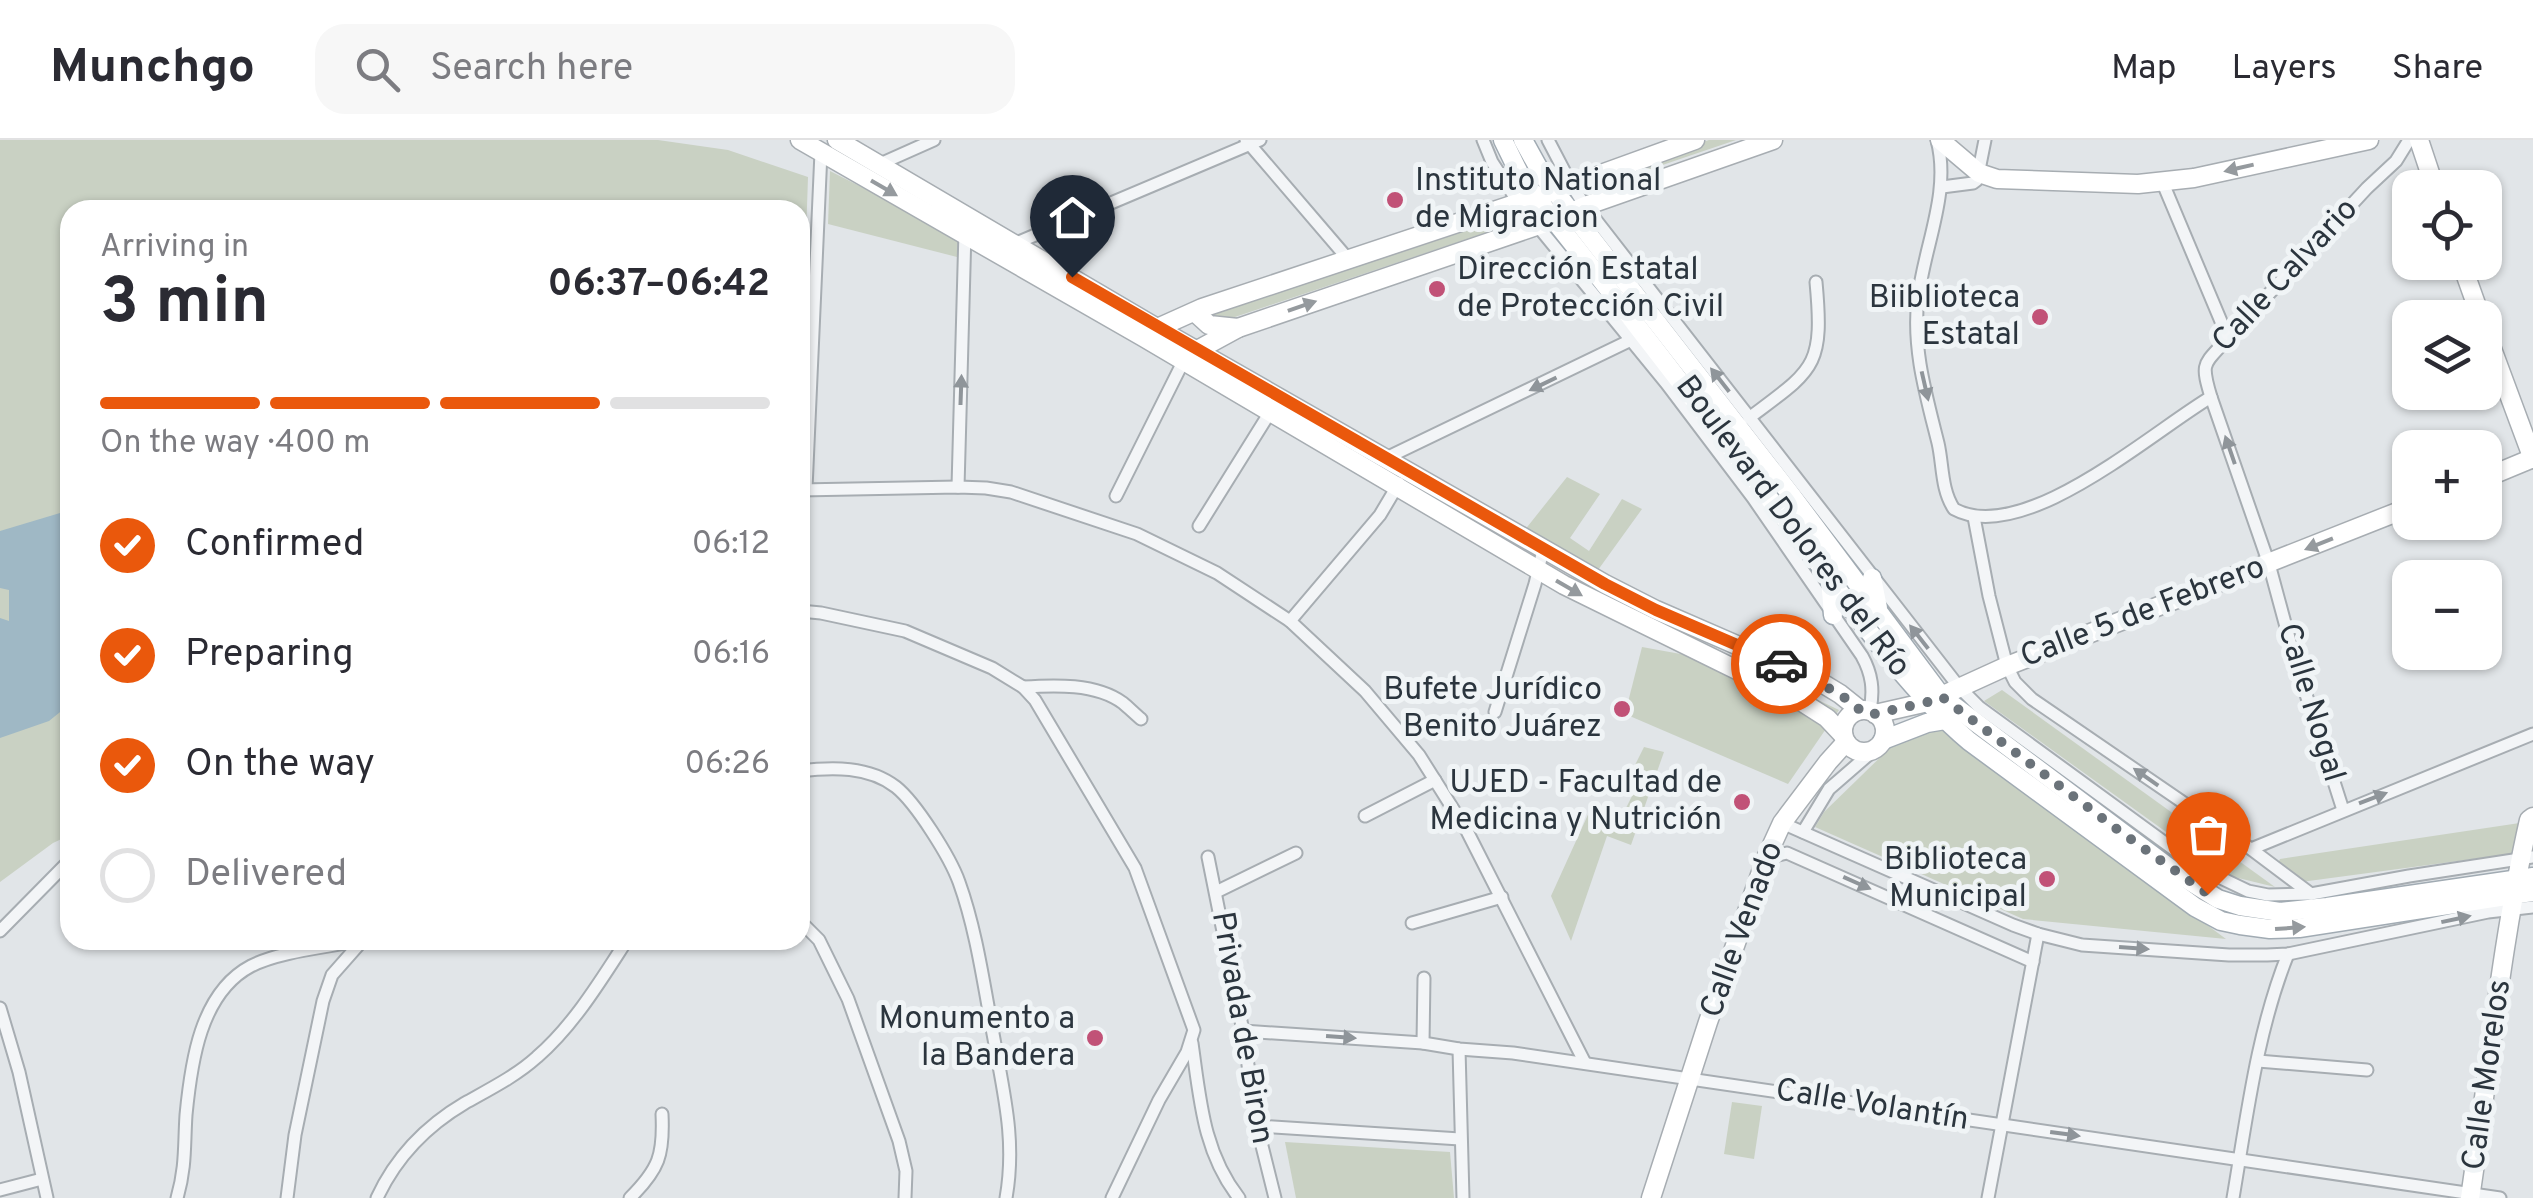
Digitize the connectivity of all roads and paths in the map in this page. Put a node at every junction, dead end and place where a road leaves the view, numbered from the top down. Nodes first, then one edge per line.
1 (800, 140) edge
2 (934, 140) edge
3 (1483, 140) edge
4 (1503, 140) edge
5 (1522, 140) edge
6 (1548, 140) edge
7 (1694, 140) edge
8 (1773, 140) edge
9 (1939, 140) edge
10 (1984, 140) edge
11 (2369, 140) edge
12 (2409, 140) edge
13 (2419, 140) edge
14 (1252, 141) edge
15 (843, 144) edge
16 (820, 152) junction
17 (880, 164) junction
18 (2429, 170) edge
19 (1979, 172) junction
20 (2162, 181) junction
21 (1942, 187) junction
22 (1562, 188) junction
23 (1526, 199) junction
24 (1579, 209) junction
25 (1546, 222) junction
26 (966, 225) junction
27 (1014, 244) junction
28 (1348, 259) junction
29 (1816, 282) dead end
30 (1200, 311) junction
31 (1238, 328) junction
32 (1150, 332) junction
33 (2228, 338) junction
34 (1631, 340) junction
35 (810, 351) edge
36 (1189, 351) junction
37 (2204, 369) joint
38 (2502, 376) edge
39 (2211, 397) junction
40 (1274, 404) junction
41 (1749, 418) junction
42 (1385, 459) junction
43 (2533, 459) edge
44 (1365, 468) junction
45 (2502, 471) edge
46 (1401, 480) junction
47 (958, 487) junction
48 (810, 490) edge
49 (1116, 496) dead end
50 (2392, 515) edge
51 (1974, 516) junction
52 (1199, 526) dead end
53 (1540, 559) junction
54 (2269, 564) junction
55 (1830, 578) junction
56 (1872, 578) junction
57 (810, 612) edge
58 (1879, 613) junction
59 (1833, 615) junction
60 (1290, 621) junction
61 (2007, 666) junction
62 (1022, 687) junction
63 (1943, 696) junction
64 (1496, 712) dead end
65 (1869, 712) junction
66 (1141, 719) dead end
67 (1944, 720) junction
68 (2533, 734) edge
69 (1845, 738) junction
70 (1885, 741) junction
71 (810, 771) edge
72 (1435, 780) junction
73 (2344, 810) junction
74 (1366, 816) dead end
75 (1782, 823) junction
76 (2530, 826) edge
77 (1803, 832) junction
78 (2251, 849) junction
79 (1296, 853) dead end
80 (1208, 857) dead end
81 (1766, 858) junction
82 (2526, 858) edge
83 (60, 870) edge
84 (2522, 890) edge
85 (1216, 892) junction
86 (2310, 894) junction
87 (1502, 897) junction
88 (2533, 907) edge
89 (1412, 923) dead end
90 (0, 931) edge
91 (810, 931) edge
92 (2038, 934) junction
93 (314, 950) edge
94 (353, 950) edge
95 (621, 950) edge
96 (2288, 954) junction
97 (2032, 962) junction
98 (1424, 978) dead end
99 (0, 1008) edge
100 (1244, 1030) junction
101 (1192, 1039) junction
102 (1423, 1042) junction
103 (1459, 1049) junction
104 (2258, 1061) junction
105 (1586, 1064) junction
106 (2366, 1070) dead end
107 (1691, 1079) junction
108 (662, 1114) dead end
109 (2003, 1125) junction
110 (1256, 1126) junction
111 (1460, 1139) junction
112 (2240, 1159) junction
113 (42, 1179) junction
114 (0, 1190) edge
115 (1114, 1195) edge
116 (2470, 1196) edge
117 (47, 1198) edge
118 (176, 1198) edge
119 (287, 1198) edge
120 (377, 1198) edge
121 (630, 1198) edge
122 (905, 1198) edge
123 (1006, 1198) edge
124 (1240, 1198) edge
125 (1275, 1198) edge
126 (1463, 1198) edge
127 (1651, 1198) edge
128 (1988, 1198) edge
129 (2233, 1198) edge
130 (2500, 1198) edge

1 - 16 main road
2 - 17 street
3 - 23 street
4 - 23 main road, Boulevard Dolores del Río
5 - 22 main road, Boulevard Dolores del Río
6 - 22 street
7 - 22 main road
8 - 24 main road
9 - 19 main road
9 - 21 street
10 - 19 street
11 -> 20 main road
12 - 33 street, Calle Calvario
13 - 18 main road
14 - 27 street
14 - 28 street
15 - 16 main road
15 - 17 main road
16 -> 26 main road
16 - 35 street
17 - 26 main road
19 - 20 main road
19 - 21 street
20 - 33 street
21 -> 51 street
22 - 23 main road
22 - 24 main road, Boulevard Dolores del Río
23 - 25 main road, Boulevard Dolores del Río
23 - 28 main road
24 - 25 main road
41 -> 24 street
24 - 58 main road, Boulevard Dolores del Río
31 -> 25 main road
25 - 34 street
25 - 55 main road, Boulevard Dolores del Río
26 - 27 main road
26 - 32 main road
47 -> 26 street
27 - 32 main road
28 - 30 main road
29 - 41 street
30 - 31 main road
30 - 32 main road
30 - 36 main road
31 - 36 main road
32 - 36 main road
33 - 37 street, Calle Calvario
34 -> 42 street
34 - 59 street
36 - 40 main road
36 - 49 street
37 - 39 street, Calle Nogal
38 - 43 main road
39 - 51 street, Calle Calvario
54 -> 39 street, Calle Nogal
40 - 42 main road
40 - 44 main road
40 - 52 street
41 - 56 street
42 - 44 street
42 - 46 main road
43 - 45 main road
44 - 46 main road
46 - 53 main road
46 - 60 street
47 - 48 street
47 - 60 street
50 -> 54 main road, Calle 5 de Febrero
51 - 61 street
53 - 64 street
53 - 65 main road
53 -> 69 main road
54 - 61 main road, Calle 5 de Febrero
54 - 73 street, Calle Nogal
55 - 59 main road
55 - 63 main road, Boulevard Dolores del Río
56 - 58 main road
63 -> 56 street
57 - 62 street
58 - 63 main road, Boulevard Dolores del Río
59 - 65 street
60 - 72 street
61 - 63 main road, Calle 5 de Febrero
78 -> 61 street
62 - 66 street
62 - 101 street
63 - 65 main road, Calle 5 de Febrero
63 - 67 main road, Boulevard Dolores del Río
63 - 70 main road
63 - 84 main road, Boulevard Dolores del Río
63 - 86 street
65 - 69 main road
65 - 70 main road
67 - 70 main road
67 -> 84 main road, Boulevard Dolores del Río
73 -> 68 street
69 - 70 main road
69 - 75 main road, Calle Venado
70 - 77 street
71 - 123 street
72 - 74 street
72 - 87 street
73 - 78 street
75 - 77 street
75 - 81 main road, Calle Venado
76 - 82 main road, Calle Morelos
77 - 92 street
78 - 86 street
79 - 85 street
80 - 85 street, Privada de Biron
81 -> 97 street
81 - 107 main road, Calle Venado
82 - 84 main road, Calle Morelos
82 - 86 street
83 - 90 street
84 - 88 street
96 -> 84 street
84 - 116 main road, Calle Morelos
85 - 100 street, Privada de Biron
87 - 89 street
87 - 105 street
91 - 122 street
92 -> 96 street
92 - 97 street
93 - 118 street
94 - 119 street
95 - 120 street
96 - 104 street
97 - 109 street
98 - 102 street
99 - 113 street
100 -> 102 street, Calle Volantín
100 - 110 street, Privada de Biron
101 - 115 street
101 - 124 street
102 - 103 street, Calle Volantín
103 - 105 street, Calle Volantín
103 - 111 street
104 - 106 street
104 - 112 street
105 - 107 street, Calle Volantín
107 - 109 street, Calle Volantín
107 - 127 main road, Calle Venado
108 - 121 street
109 -> 112 street, Calle Volantín
109 - 128 street
110 - 111 street
110 - 125 street, Privada de Biron
111 - 126 street
112 - 116 street, Calle Volantín
112 - 129 street
113 - 114 street
113 - 117 street
116 - 130 street, Calle Volantín

